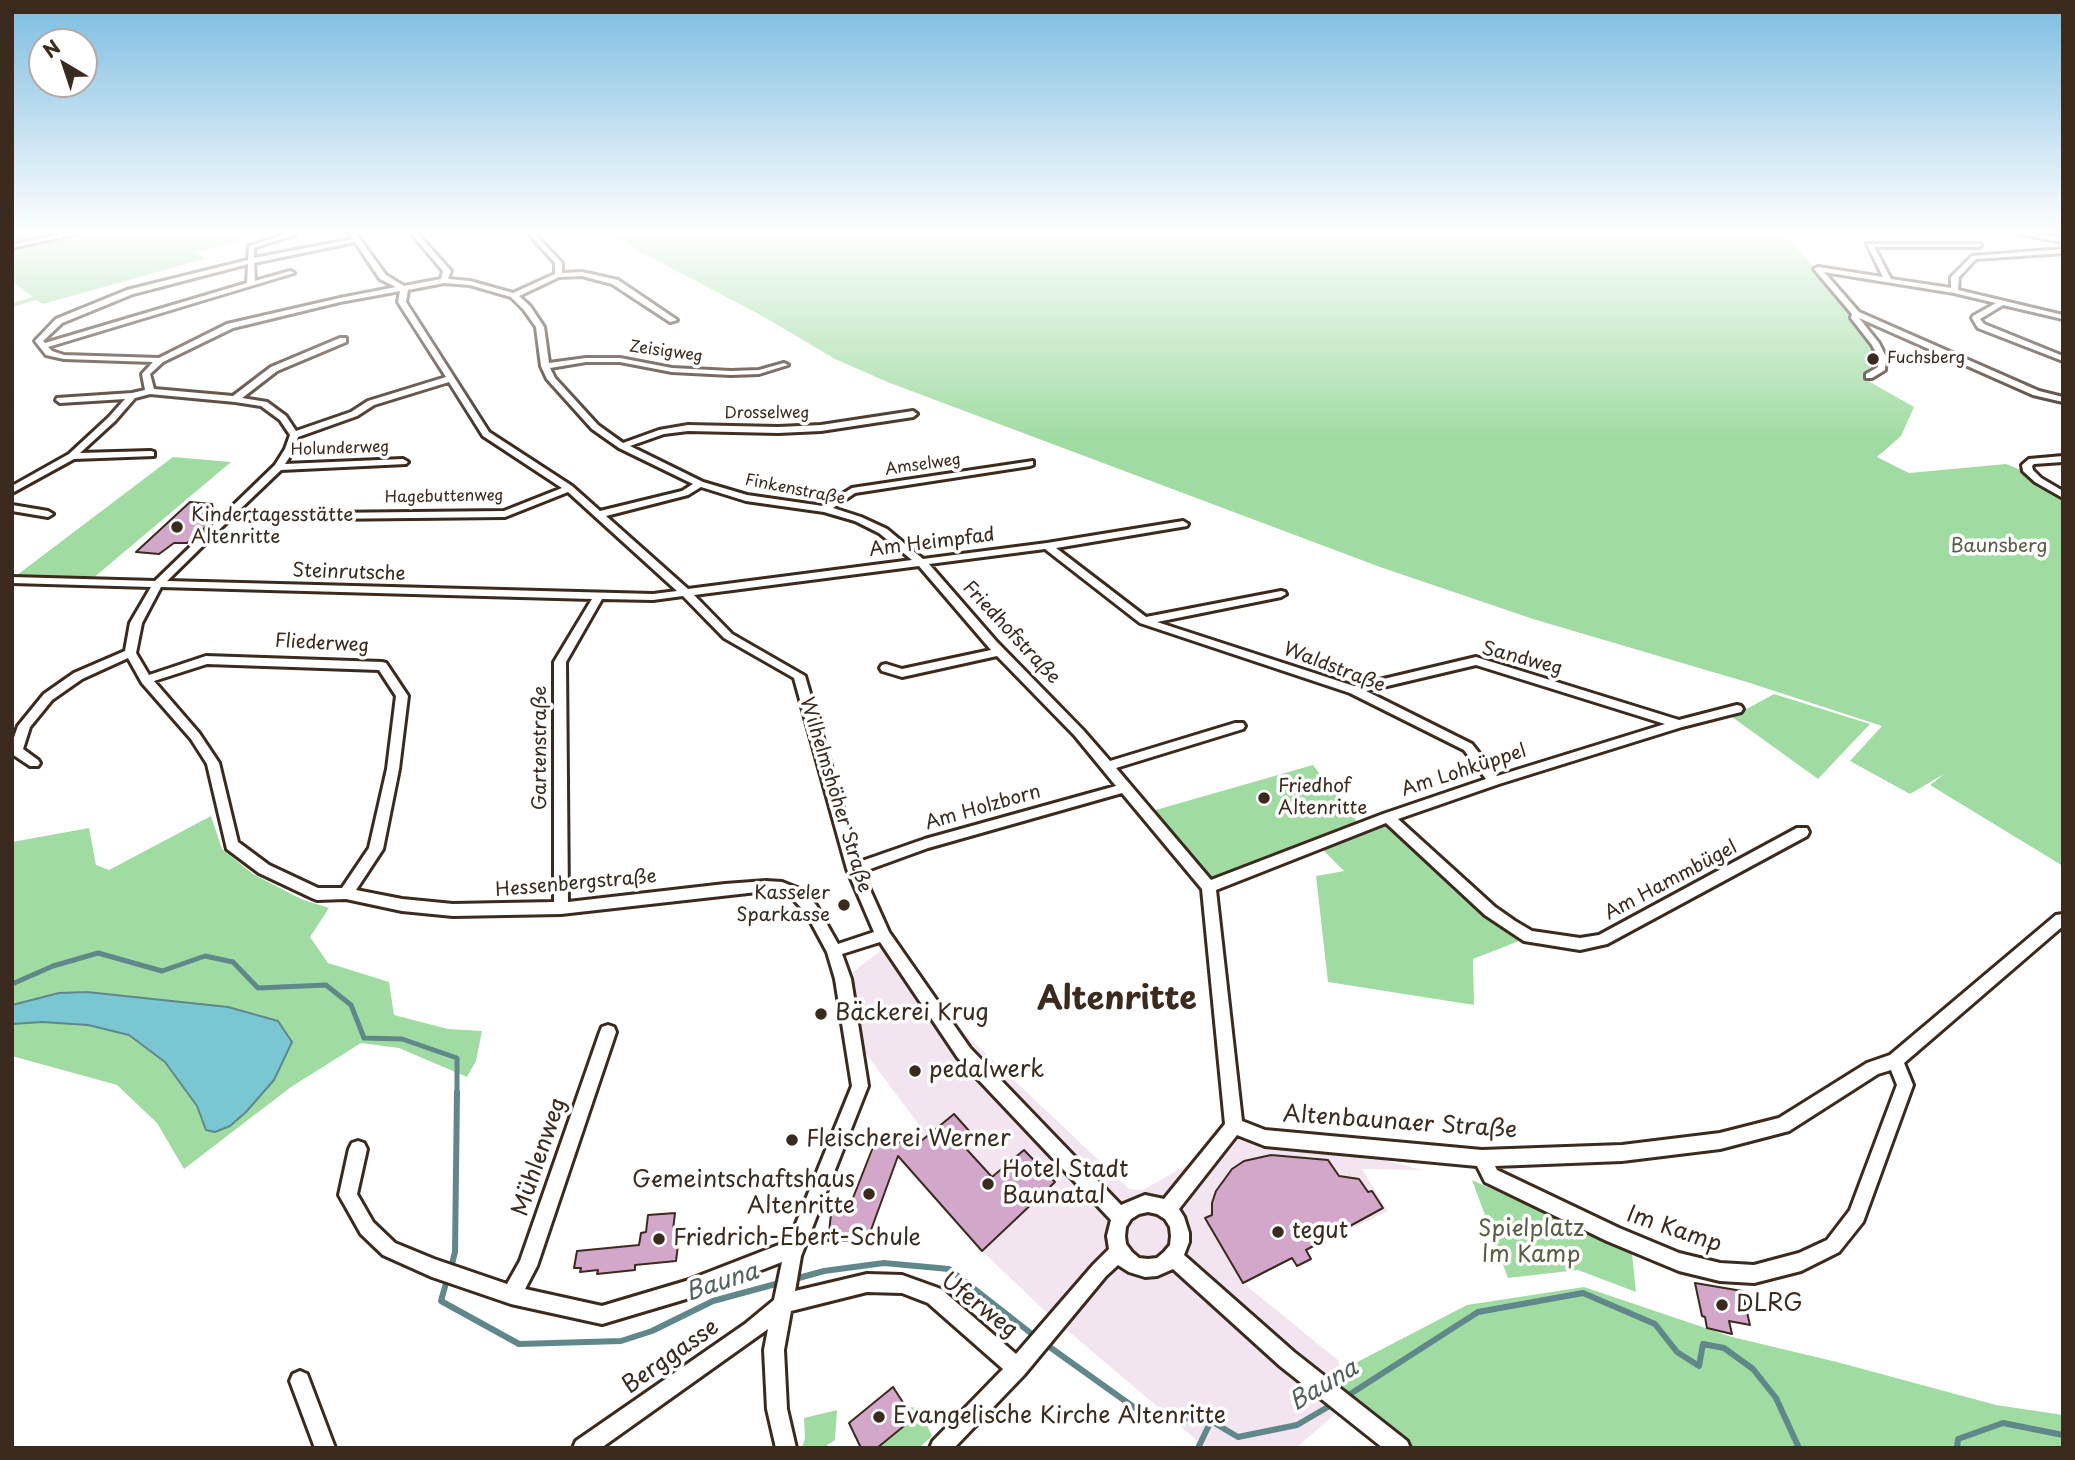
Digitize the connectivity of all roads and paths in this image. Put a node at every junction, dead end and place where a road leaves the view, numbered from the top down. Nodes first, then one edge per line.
1 (104, 302) edge
2 (190, 302) edge
3 (331, 302) edge
4 (402, 302) edge
5 (520, 302) edge
6 (646, 302) edge
7 (1846, 302) edge
8 (2003, 302) joint
9 (1856, 314) junction
10 (2063, 317) edge
11 (673, 320) dead end
12 (343, 340) dead end
13 (44, 346) junction
14 (2063, 359) edge
15 (160, 360) junction
16 (784, 365) dead end
17 (545, 366) junction
18 (1869, 376) dead end
19 (449, 379) junction
20 (150, 391) junction
21 (132, 396) junction
22 (235, 399) junction
23 (60, 400) dead end
24 (2063, 400) edge
25 (913, 414) dead end
26 (294, 435) junction
27 (622, 446) junction
28 (151, 454) dead end
29 (72, 456) junction
30 (2063, 459) edge
31 (403, 462) dead end
32 (1030, 463) dead end
33 (278, 467) junction
34 (701, 484) junction
35 (13, 488) edge
36 (569, 488) junction
37 (2063, 495) edge
38 (12, 508) edge
39 (825, 509) junction
40 (48, 514) dead end
41 (600, 514) junction
42 (230, 517) junction
43 (1183, 524) dead end
44 (883, 531) joint
45 (1047, 546) junction
46 (922, 563) junction
47 (12, 580) edge
48 (157, 585) junction
49 (685, 592) junction
50 (1281, 594) dead end
51 (598, 597) junction
52 (1144, 621) junction
53 (999, 652) junction
54 (130, 653) junction
55 (886, 668) dead end
56 (146, 680) junction
57 (1354, 690) junction
58 (1737, 709) dead end
59 (1679, 724) junction
60 (1239, 726) dead end
61 (34, 763) dead end
62 (1107, 766) junction
63 (1494, 780) junction
64 (1124, 788) junction
65 (1388, 817) junction
66 (1802, 832) dead end
67 (854, 869) junction
68 (1209, 887) junction
69 (346, 892) junction
70 (561, 908) junction
71 (2061, 919) edge
72 (883, 935) junction
73 (834, 951) junction
74 (608, 1032) dead end
75 (1895, 1061) junction
76 (1234, 1126) junction
77 (358, 1149) dead end
78 (1482, 1158) junction
79 (1167, 1209) junction
80 (1120, 1217) junction
81 (1120, 1251) junction
82 (793, 1255) junction
83 (1173, 1256) junction
84 (432, 1268) joint
85 (511, 1295) junction
86 (786, 1297) junction
87 (1017, 1368) junction
88 (300, 1381) dead end
89 (1373, 1426) joint
90 (325, 1448) edge
91 (583, 1448) edge
92 (786, 1448) edge
93 (940, 1448) edge
94 (1400, 1448) edge

1 - 13 street
2 - 13 street
3 - 15 street
4 - 19 street, Wilhelmshöher Straße
5 - 17 street, Finkenstraße
6 - 11 street
7 - 9 street
8 - 10 street
8 - 14 street
9 - 18 street
9 - 24 street
12 - 22 street
13 - 15 street
15 - 20 street
16 - 17 street, Zeisigweg
17 - 27 street, Finkenstraße
19 - 26 street
19 - 36 street, Wilhelmshöher Straße
20 - 21 street
20 - 22 street
21 - 23 street
21 - 29 street
22 - 26 street
25 - 27 street, Drosselweg
26 - 33 street
27 - 34 street, Finkenstraße
28 - 29 street
29 - 35 street
30 - 37 street
31 - 33 street, Holunderweg
32 - 39 street, Amselweg
33 - 42 street
34 - 39 street, Finkenstraße
34 - 41 street
36 - 41 street, Wilhelmshöher Straße
36 - 42 street, Hagebuttenweg
38 - 40 street
39 - 44 street, Finkenstraße
41 - 49 street, Wilhelmshöher Straße
42 - 48 street
43 - 45 street, Am Heimpfad
44 - 46 street, Friedhofstraße
45 - 46 street, Am Heimpfad
45 - 52 street, Waldstraße
46 - 49 street, Am Heimpfad
46 - 53 street, Friedhofstraße
47 - 48 street, Steinrutsche
48 - 51 street, Steinrutsche
48 - 54 street
49 - 51 street, Steinrutsche
49 - 67 street, Wilhelmshöher Straße
50 - 52 street
51 - 70 street, Gartenstraße
52 - 57 street, Waldstraße
53 - 55 street
53 - 62 street, Friedhofstraße
54 - 56 street, Hessenbergstraße
54 - 61 street
56 - 69 street, Hessenbergstraße
56 - 69 street, Fliederweg
57 - 59 street, Sandweg
57 - 63 street, Waldstraße
58 - 59 street, Am Lohküppel
59 - 63 street, Am Lohküppel
60 - 62 street
62 - 64 street, Friedhofstraße
63 - 65 street, Am Lohküppel
64 - 67 street, Am Holzborn
64 - 68 street, Friedhofstraße
65 - 66 street, Am Hammbügel
65 - 68 street, Am Lohküppel
67 - 72 street, Wilhelmshöher Straße
68 - 76 street
69 - 70 street, Hessenbergstraße
70 - 73 street, Hessenbergstraße
71 - 75 street, Altenbaunaer Straße
72 - 73 street
72 - 80 street, Wilhelmshöher Straße
73 - 82 street
74 - 85 street, Mühlenweg
75 - 78 street, Altenbaunaer Straße
75 - 78 street, Im Kamp
76 - 78 street, Altenbaunaer Straße
76 - 79 street
77 - 84 street
79 - 80 street
79 - 83 street
80 - 81 street
81 - 83 street
81 - 87 street
82 - 85 street
82 - 86 street
83 - 89 street
84 - 85 street
86 - 87 street, Uferweg
86 - 91 street, Berggasse
86 - 92 street
87 - 93 street
88 - 90 street
89 - 94 street

